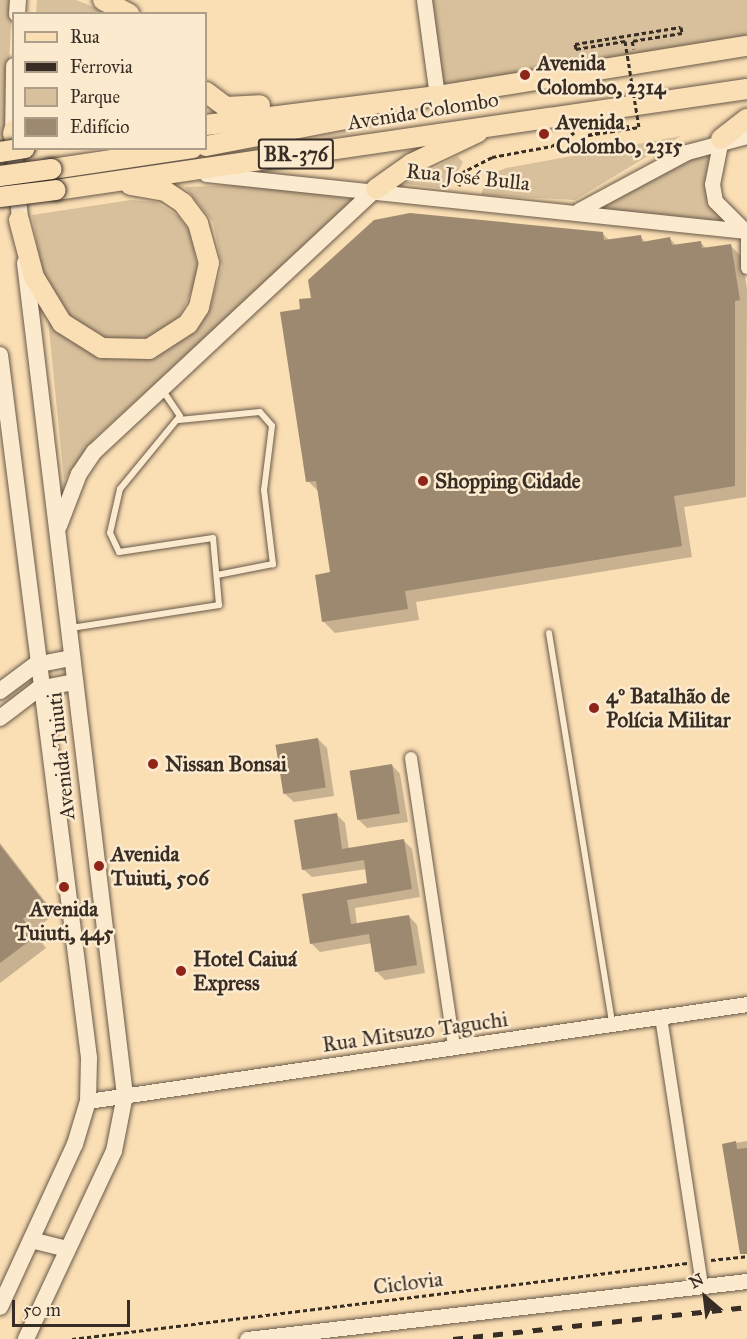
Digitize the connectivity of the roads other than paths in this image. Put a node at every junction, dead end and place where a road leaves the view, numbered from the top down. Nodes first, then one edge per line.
1 (103, 0) edge
2 (424, 0) edge
3 (125, 12) edge
4 (741, 47) edge
5 (747, 88) edge
6 (207, 93) edge
7 (437, 96) junction
8 (747, 119) edge
9 (497, 124) junction
10 (207, 125) edge
11 (747, 136) edge
12 (721, 139) junction
13 (207, 146) edge
14 (16, 150) edge
15 (179, 150) edge
16 (183, 172) junction
17 (0, 176) edge
18 (95, 184) junction
19 (376, 189) junction
20 (0, 197) edge
21 (579, 210) junction
22 (19, 220) junction
23 (746, 231) edge
24 (747, 268) edge
25 (0, 355) edge
26 (162, 388) junction
27 (178, 420) junction
28 (58, 529) junction
29 (217, 575) junction
30 (69, 629) junction
31 (549, 633) dead end
32 (72, 658) junction
33 (35, 664) junction
34 (75, 682) junction
35 (38, 689) junction
36 (0, 691) edge
37 (0, 718) edge
38 (411, 758) dead end
39 (747, 1004) edge
40 (660, 1017) junction
41 (613, 1024) junction
42 (454, 1047) junction
43 (125, 1095) junction
44 (88, 1101) junction
45 (31, 1240) junction
46 (67, 1249) junction
47 (747, 1281) edge
48 (702, 1286) junction
49 (0, 1307) edge
50 (26, 1339) edge
51 (248, 1339) edge

1 - 3 main road
2 - 7 street
4 - 7 main road, Avenida Colombo / BR-376
5 - 9 main road, Avenida Colombo / BR-376
6 - 7 main road
7 - 10 main road, Avenida Colombo
7 - 13 main road, Avenida Colombo / BR-376
8 - 12 main road
9 - 16 main road, Avenida Colombo / BR-376
9 - 19 main road
11 - 12 street
12 - 21 street
12 - 23 street
14 - 22 main road, Avenida Tuiuti
15 - 17 main road, bridge
16 - 18 main road, Avenida Colombo / BR-376
16 - 19 street, Rua José Bulla
18 - 20 main road, Avenida Colombo / BR-376, bridge
18 - 22 main road
19 - 21 street, Rua José Bulla
19 - 26 main road
21 - 23 street, Rua José Bulla
22 - 28 main road, Avenida Tuiuti
23 - 24 street
25 - 33 main road, Avenida Tuiuti
26 - 27 lane
26 - 28 main road
27 - 29 lane
27 - 29 lane
28 - 30 main road, Avenida Tuiuti
29 - 30 lane
30 - 32 main road, Avenida Tuiuti
31 - 41 lane
32 - 33 main road
32 - 34 main road, Avenida Tuiuti
33 - 35 main road, Avenida Tuiuti
33 - 36 main road
34 - 35 main road
34 - 43 main road, Avenida Tuiuti
35 - 37 main road
35 - 44 main road, Avenida Tuiuti
38 - 42 street
39 - 40 street, Rua Mitsuzo Taguchi
40 - 41 street, Rua Mitsuzo Taguchi
40 - 48 street
41 - 42 street, Rua Mitsuzo Taguchi
42 - 43 street, Rua Mitsuzo Taguchi
43 - 44 street, Rua Mitsuzo Taguchi
43 - 46 main road, Avenida Tuiuti
44 - 45 main road, Avenida Tuiuti
45 - 46 main road
45 - 49 main road, Avenida Tuiuti
46 - 50 main road, Avenida Tuiuti
47 - 48 street
48 - 51 street

